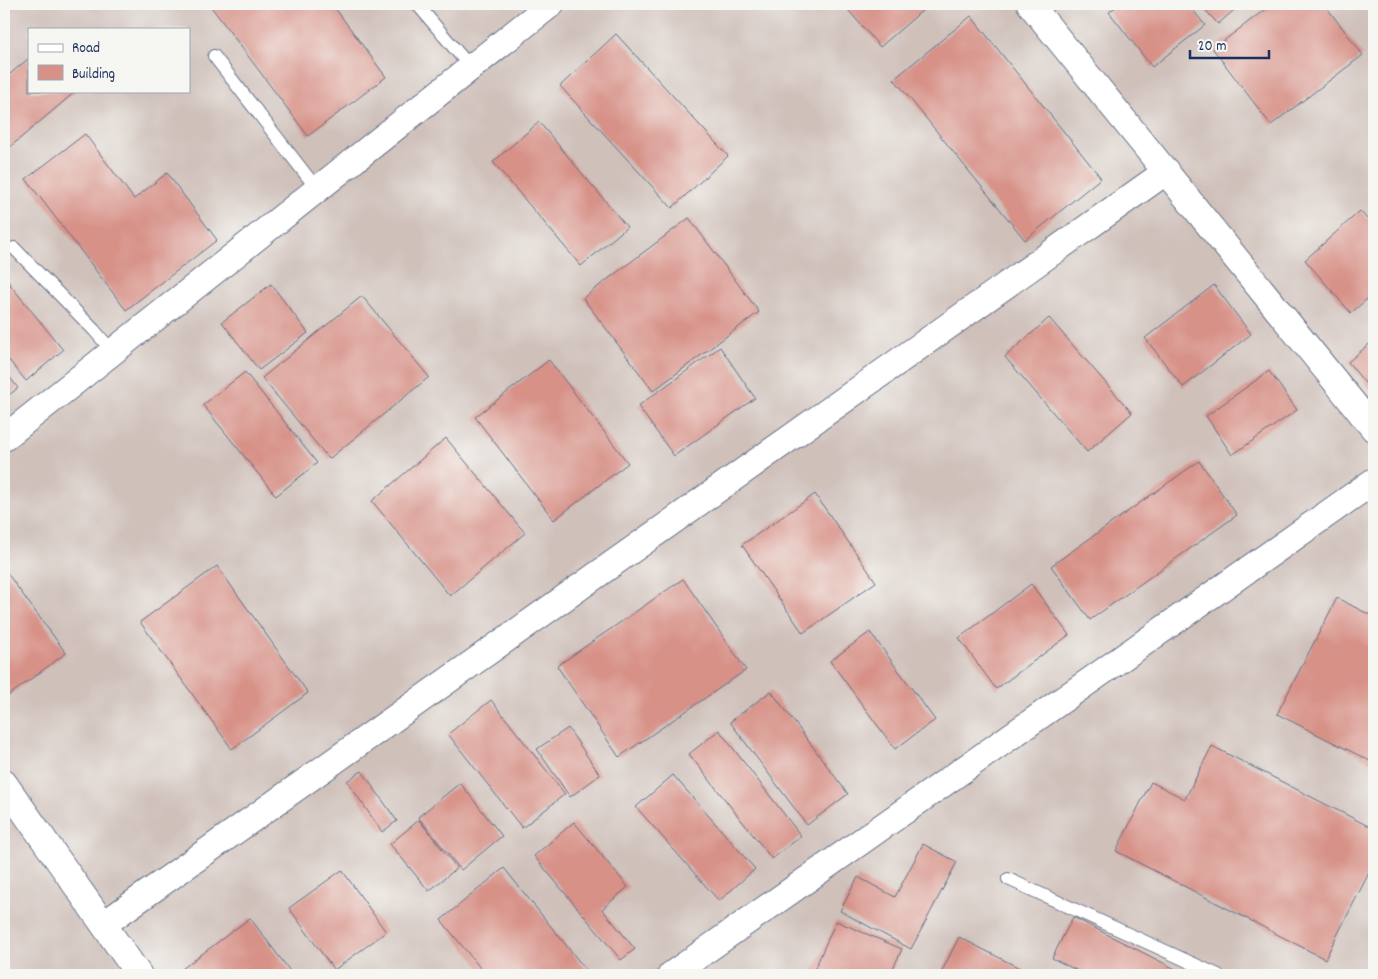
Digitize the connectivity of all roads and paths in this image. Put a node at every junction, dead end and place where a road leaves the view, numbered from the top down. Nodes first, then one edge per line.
1 (417, 4) edge
2 (551, 4) edge
3 (1030, 4) edge
4 (214, 56) dead end
5 (471, 68) junction
6 (1167, 170) junction
7 (317, 190) junction
8 (14, 248) dead end
9 (113, 352) junction
10 (1374, 429) edge
11 (4, 438) edge
12 (1374, 480) edge
13 (4, 783) edge
14 (1008, 879) dead end
15 (104, 924) junction
16 (139, 975) edge
17 (671, 975) edge
18 (1218, 975) edge

1 - 5 lane
2 - 5 street
3 - 6 street
4 - 7 lane
5 - 7 street
6 - 10 street
6 - 15 street
7 - 9 street
8 - 9 lane
9 - 11 street
12 - 17 street
13 - 15 street
14 - 18 lane
15 - 16 street

